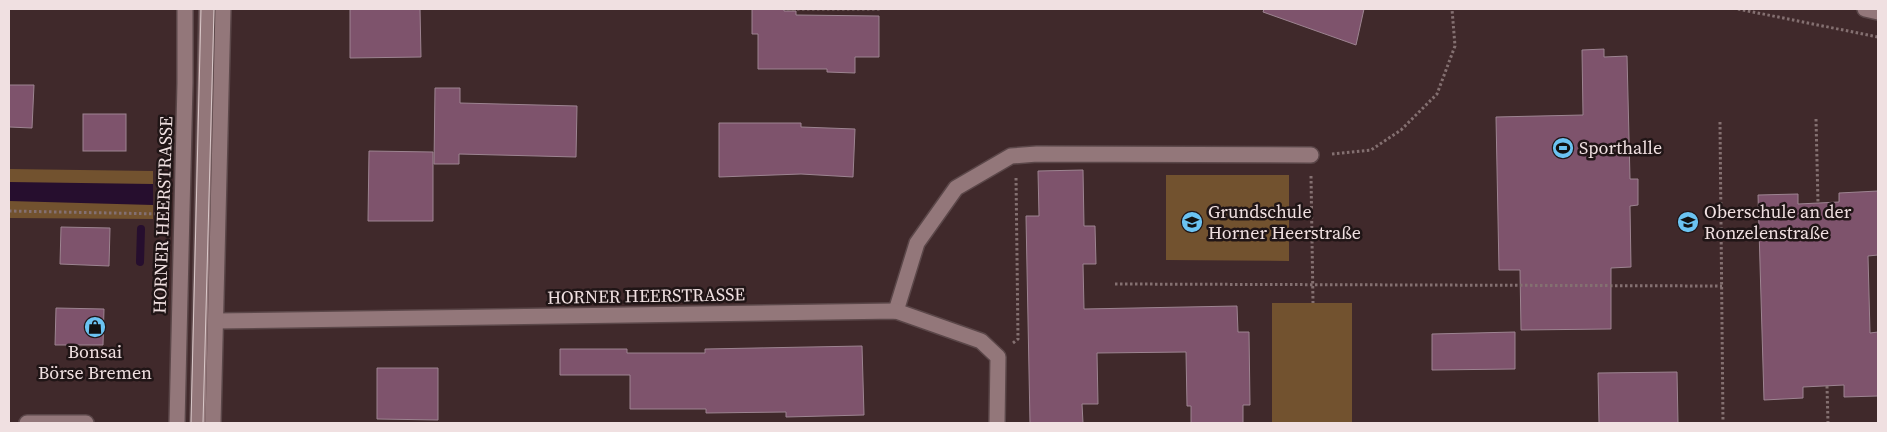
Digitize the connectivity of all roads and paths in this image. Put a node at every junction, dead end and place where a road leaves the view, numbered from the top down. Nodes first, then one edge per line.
1 (185, 9) edge
2 (207, 9) edge
3 (223, 9) edge
4 (788, 9) edge
5 (880, 9) edge
6 (1452, 9) edge
7 (1738, 9) edge
8 (1865, 9) edge
9 (1878, 12) edge
10 (1878, 37) edge
11 (1816, 119) dead end
12 (1720, 122) dead end
13 (1311, 155) junction
14 (1016, 156) junction
15 (1818, 203) dead end
16 (9, 211) edge
17 (181, 214) junction
18 (1115, 284) dead end
19 (1314, 284) junction
20 (1722, 286) junction
21 (1314, 303) dead end
22 (896, 311) junction
23 (216, 321) junction
24 (998, 357) junction
25 (1827, 386) dead end
26 (27, 423) edge
27 (86, 423) edge
28 (177, 423) edge
29 (198, 423) edge
30 (213, 423) edge
31 (997, 423) edge
32 (1723, 423) edge
33 (1828, 423) edge

1 - 17 main road, HORNER HEERSTRASSE
2 - 29 main road
3 - 23 main road
4 - 5 path
6 - 13 path
7 - 10 path
8 - 9 main road
11 - 15 path
12 - 20 path
13 - 14 main road
13 - 19 path
14 - 22 main road
14 - 24 path
16 - 17 path
17 - 28 main road, HORNER HEERSTRASSE
18 - 19 path
19 - 20 path
19 - 21 path
20 - 32 path
22 - 23 main road, HORNER HEERSTRASSE
22 - 24 main road, HORNER HEERSTRASSE
23 - 30 main road
24 - 31 main road
25 - 33 path
26 - 27 main road

